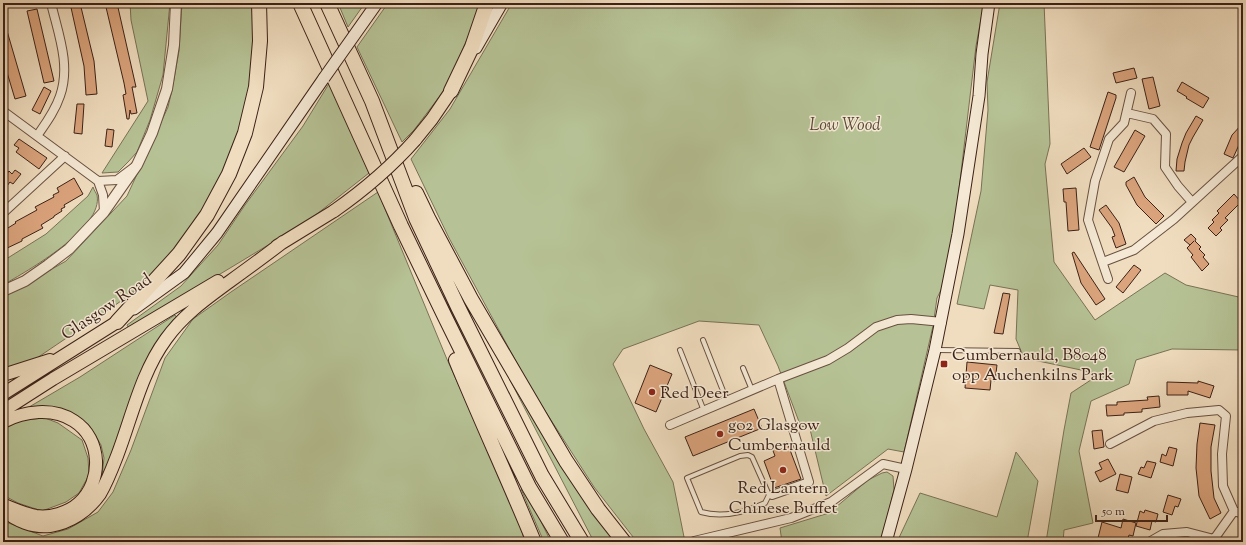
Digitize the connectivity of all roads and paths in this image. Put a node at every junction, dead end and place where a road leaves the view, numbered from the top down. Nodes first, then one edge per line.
1 (51, 3) edge
2 (176, 3) edge
3 (259, 3) edge
4 (300, 3) edge
5 (327, 3) edge
6 (377, 3) edge
7 (487, 3) edge
8 (502, 3) edge
9 (989, 3) edge
10 (451, 91) junction
11 (1131, 93) dead end
12 (372, 101) junction
13 (3, 111) edge
14 (1127, 113) junction
15 (37, 136) junction
16 (65, 156) junction
17 (1243, 156) edge
18 (138, 165) junction
19 (98, 181) junction
20 (1192, 202) junction
21 (104, 212) junction
22 (3, 213) edge
23 (401, 226) junction
24 (283, 242) junction
25 (1103, 262) junction
26 (1108, 279) dead end
27 (3, 291) edge
28 (117, 322) junction
29 (942, 322) junction
30 (703, 340) dead end
31 (680, 350) dead end
32 (935, 350) junction
33 (1018, 351) dead end
34 (65, 355) junction
35 (743, 368) dead end
36 (3, 375) edge
37 (778, 379) junction
38 (752, 391) junction
39 (3, 394) edge
40 (727, 401) junction
41 (3, 411) edge
42 (704, 411) junction
43 (3, 422) edge
44 (670, 425) dead end
45 (1110, 444) dead end
46 (906, 469) junction
47 (770, 495) junction
48 (3, 504) edge
49 (3, 510) edge
50 (1234, 511) junction
51 (1243, 514) edge
52 (694, 541) dead end
53 (1213, 541) edge
54 (534, 542) edge
55 (562, 542) edge
56 (582, 542) edge
57 (624, 542) edge
58 (886, 542) edge
59 (1149, 542) edge

1 - 15 street
2 - 18 street
3 - 28 highway
4 - 23 highway
5 - 12 highway
6 - 28 main road, Glasgow Road, bridge
7 - 10 highway
8 - 10 main road
9 - 29 main road
10 - 24 main road, bridge
11 - 14 street
12 - 56 highway
12 - 57 highway
13 - 15 street
14 - 20 street
14 - 25 street
15 - 16 street
16 - 19 street
16 - 22 street
17 - 20 street
18 - 19 street
18 - 21 street
19 - 21 street
20 - 25 street
21 - 27 street
23 - 54 highway
23 - 55 highway
24 - 41 main road
24 - 49 main road
25 - 26 street
28 - 34 main road, Glasgow Road
29 - 32 main road
29 - 37 street
30 - 40 lane
31 - 42 lane
32 - 33 lane
32 - 46 main road
34 - 36 main road
34 - 39 main road, Glasgow Road
35 - 38 lane
37 - 38 street
37 - 47 street
38 - 40 street
40 - 42 street
42 - 44 street
43 - 48 main road
45 - 50 street
46 - 52 street
46 - 58 main road
47 - 47 lane
50 - 51 street
50 - 53 street
53 - 59 street

